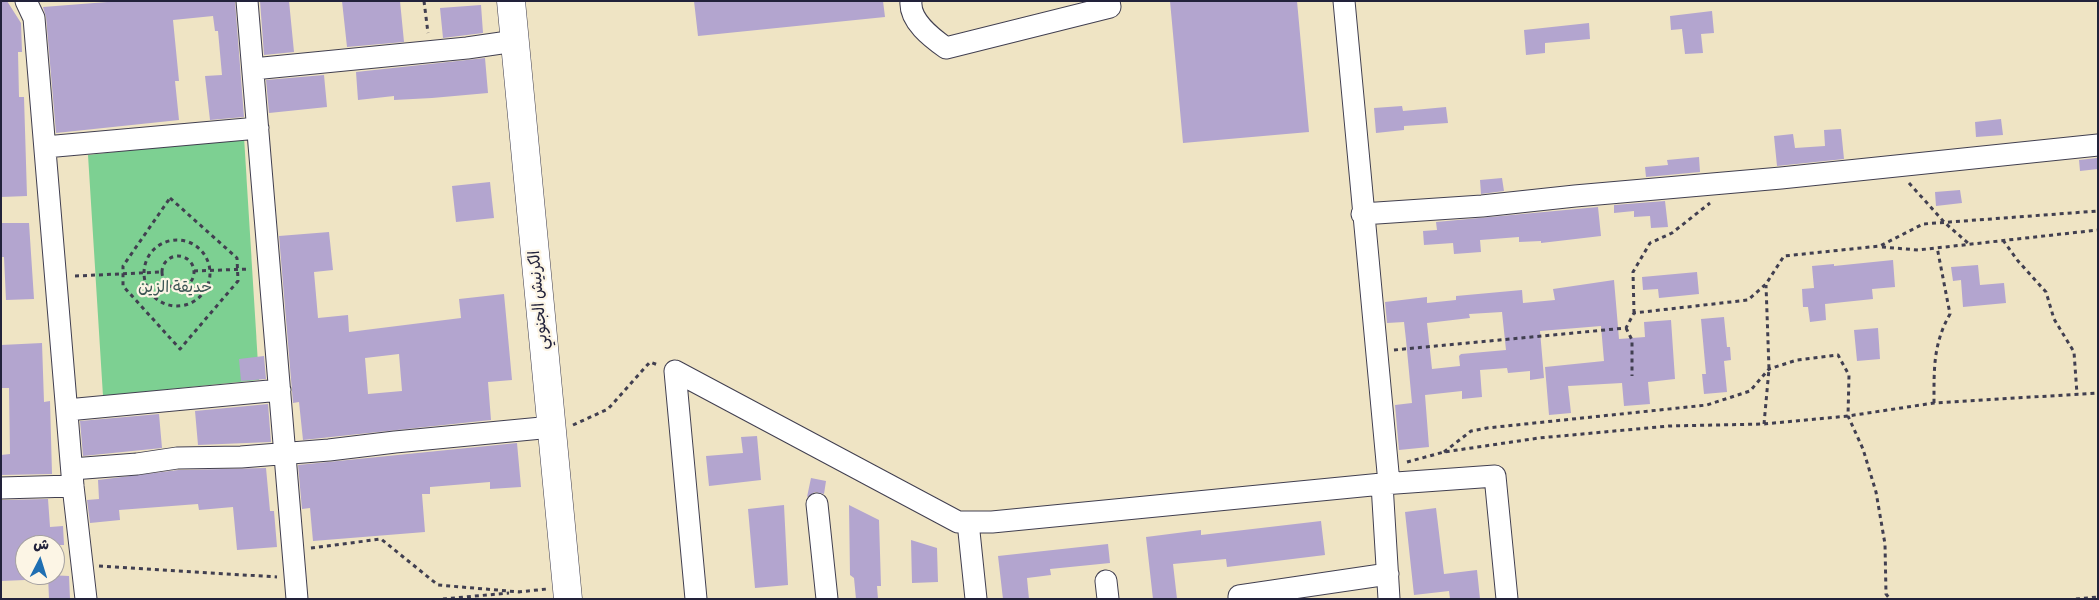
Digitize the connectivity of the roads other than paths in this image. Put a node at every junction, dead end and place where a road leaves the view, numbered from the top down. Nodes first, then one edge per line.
1 (26, 1) edge
2 (247, 1) edge
3 (911, 1) edge
4 (1109, 1) edge
5 (1344, 1) edge
6 (509, 5) edge
7 (515, 41) junction
8 (253, 69) junction
9 (258, 128) junction
10 (2098, 145) edge
11 (45, 147) junction
12 (1362, 214) junction
13 (280, 390) junction
14 (67, 410) junction
15 (552, 427) junction
16 (285, 454) junction
17 (73, 478) junction
18 (1386, 478) junction
19 (1, 488) edge
20 (817, 504) dead end
21 (968, 522) junction
22 (1388, 574) junction
23 (296, 588) edge
24 (568, 593) edge
25 (86, 599) edge
26 (696, 599) edge
27 (826, 599) edge
28 (976, 599) edge
29 (1239, 599) edge
30 (1389, 599) edge
31 (1507, 599) edge

1 - 11 street
2 - 8 street
3 - 4 street
5 - 12 street
6 - 7 main road, الكرنيش الجنوبي
7 - 8 street
7 - 15 main road, الكرنيش الجنوبي
8 - 9 street
9 - 11 street
9 - 13 street
10 - 12 street
11 - 14 street
12 - 18 street
13 - 14 street
13 - 16 street
14 - 17 street
15 - 16 street
15 - 24 main road, الكرنيش الجنوبي
16 - 17 street
16 - 23 street
17 - 19 street
17 - 25 street
18 - 21 street
18 - 22 street
18 - 31 street
20 - 27 street
21 - 26 street
21 - 28 street
22 - 29 street
22 - 30 street

